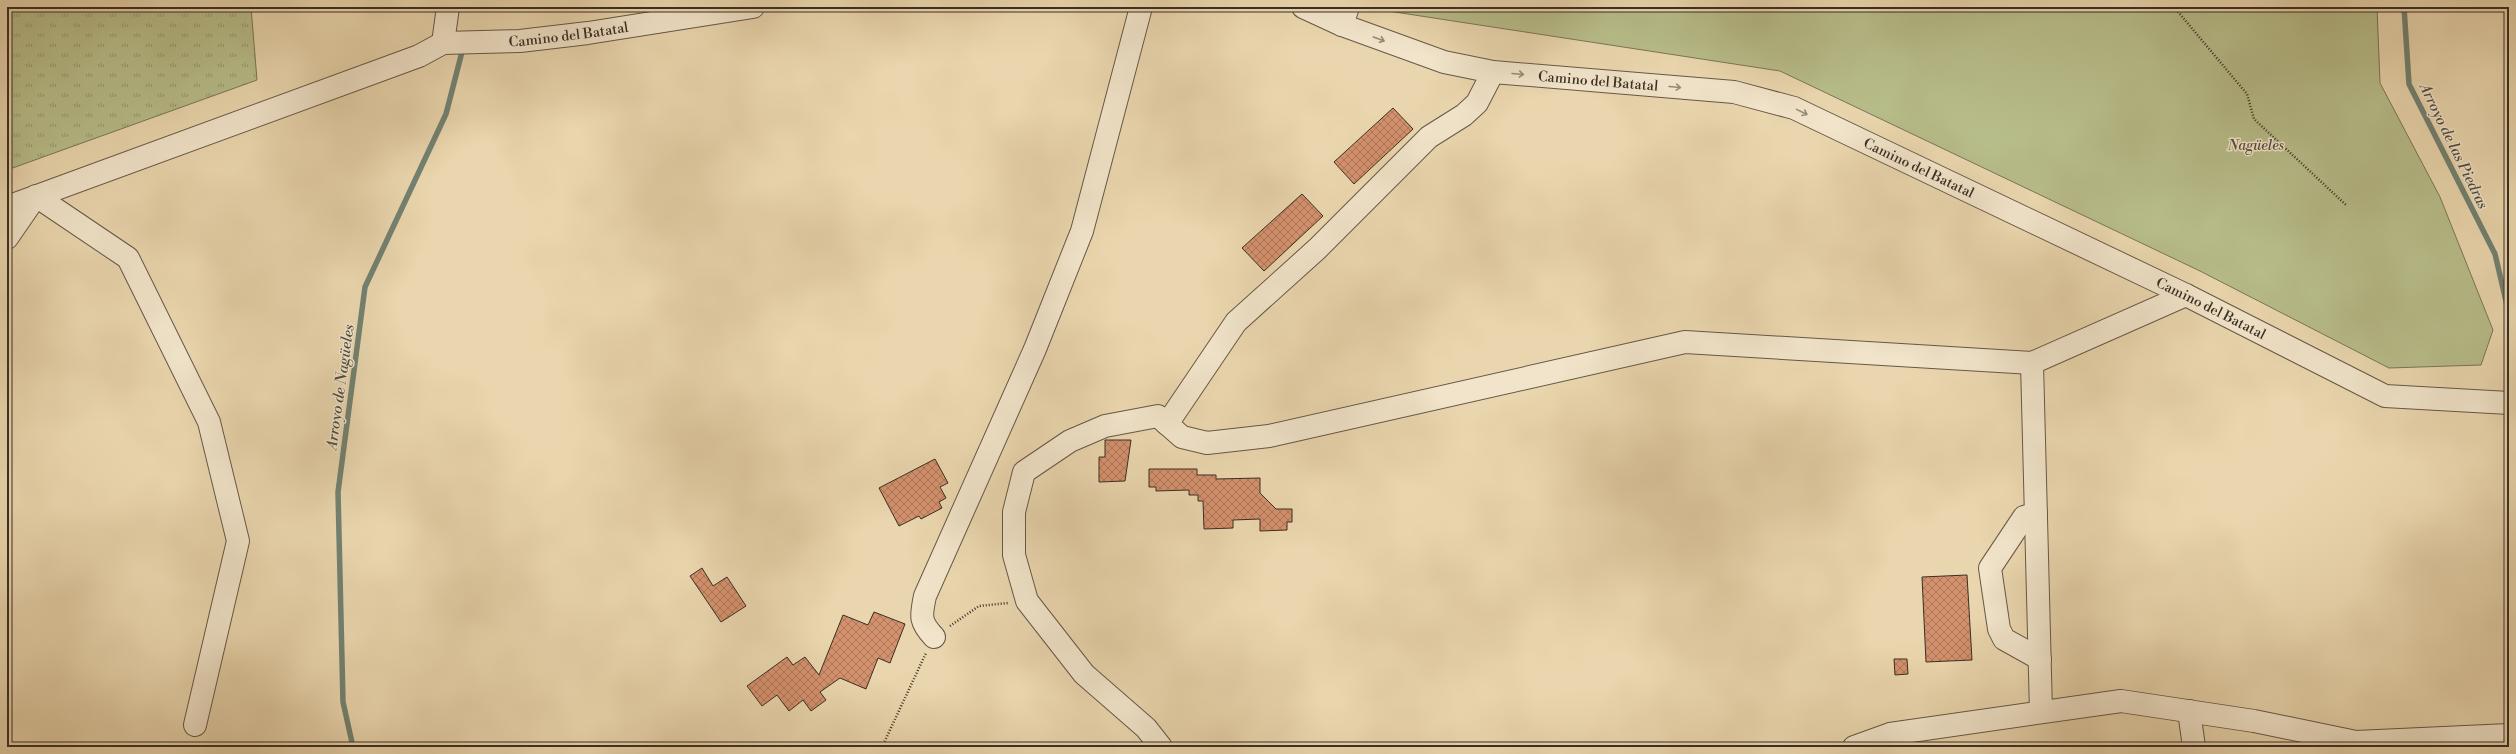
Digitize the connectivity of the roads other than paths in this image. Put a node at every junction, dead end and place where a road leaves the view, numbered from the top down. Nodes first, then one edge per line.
1 (448, 7) edge
2 (753, 7) edge
3 (1141, 7) edge
4 (1303, 7) edge
5 (1345, 16) edge
6 (443, 43) junction
7 (1493, 72) junction
8 (36, 196) junction
9 (7, 207) edge
10 (7, 238) edge
11 (2186, 296) junction
12 (2032, 363) junction
13 (2509, 403) edge
14 (1167, 424) junction
15 (2036, 514) junction
16 (934, 637) dead end
17 (2040, 659) junction
18 (2190, 711) junction
19 (2041, 712) junction
20 (195, 725) dead end
21 (2509, 735) edge
22 (1161, 747) edge
23 (1854, 747) edge
24 (2194, 747) edge

1 - 6 street
2 - 6 street, Camino del Batatal
3 - 16 street
4 - 5 street, Camino del Batatal
5 -> 7 street, Camino del Batatal
6 - 8 street
7 -> 11 street, Camino del Batatal
7 - 14 street
8 - 9 street
8 - 10 street
8 - 20 street
11 - 12 street
11 - 13 street, Camino del Batatal
12 - 14 street
12 - 15 street
14 - 22 street
15 - 17 street
15 - 17 street
17 - 19 street
18 - 19 street
18 - 21 street
18 - 24 street
19 - 23 street

